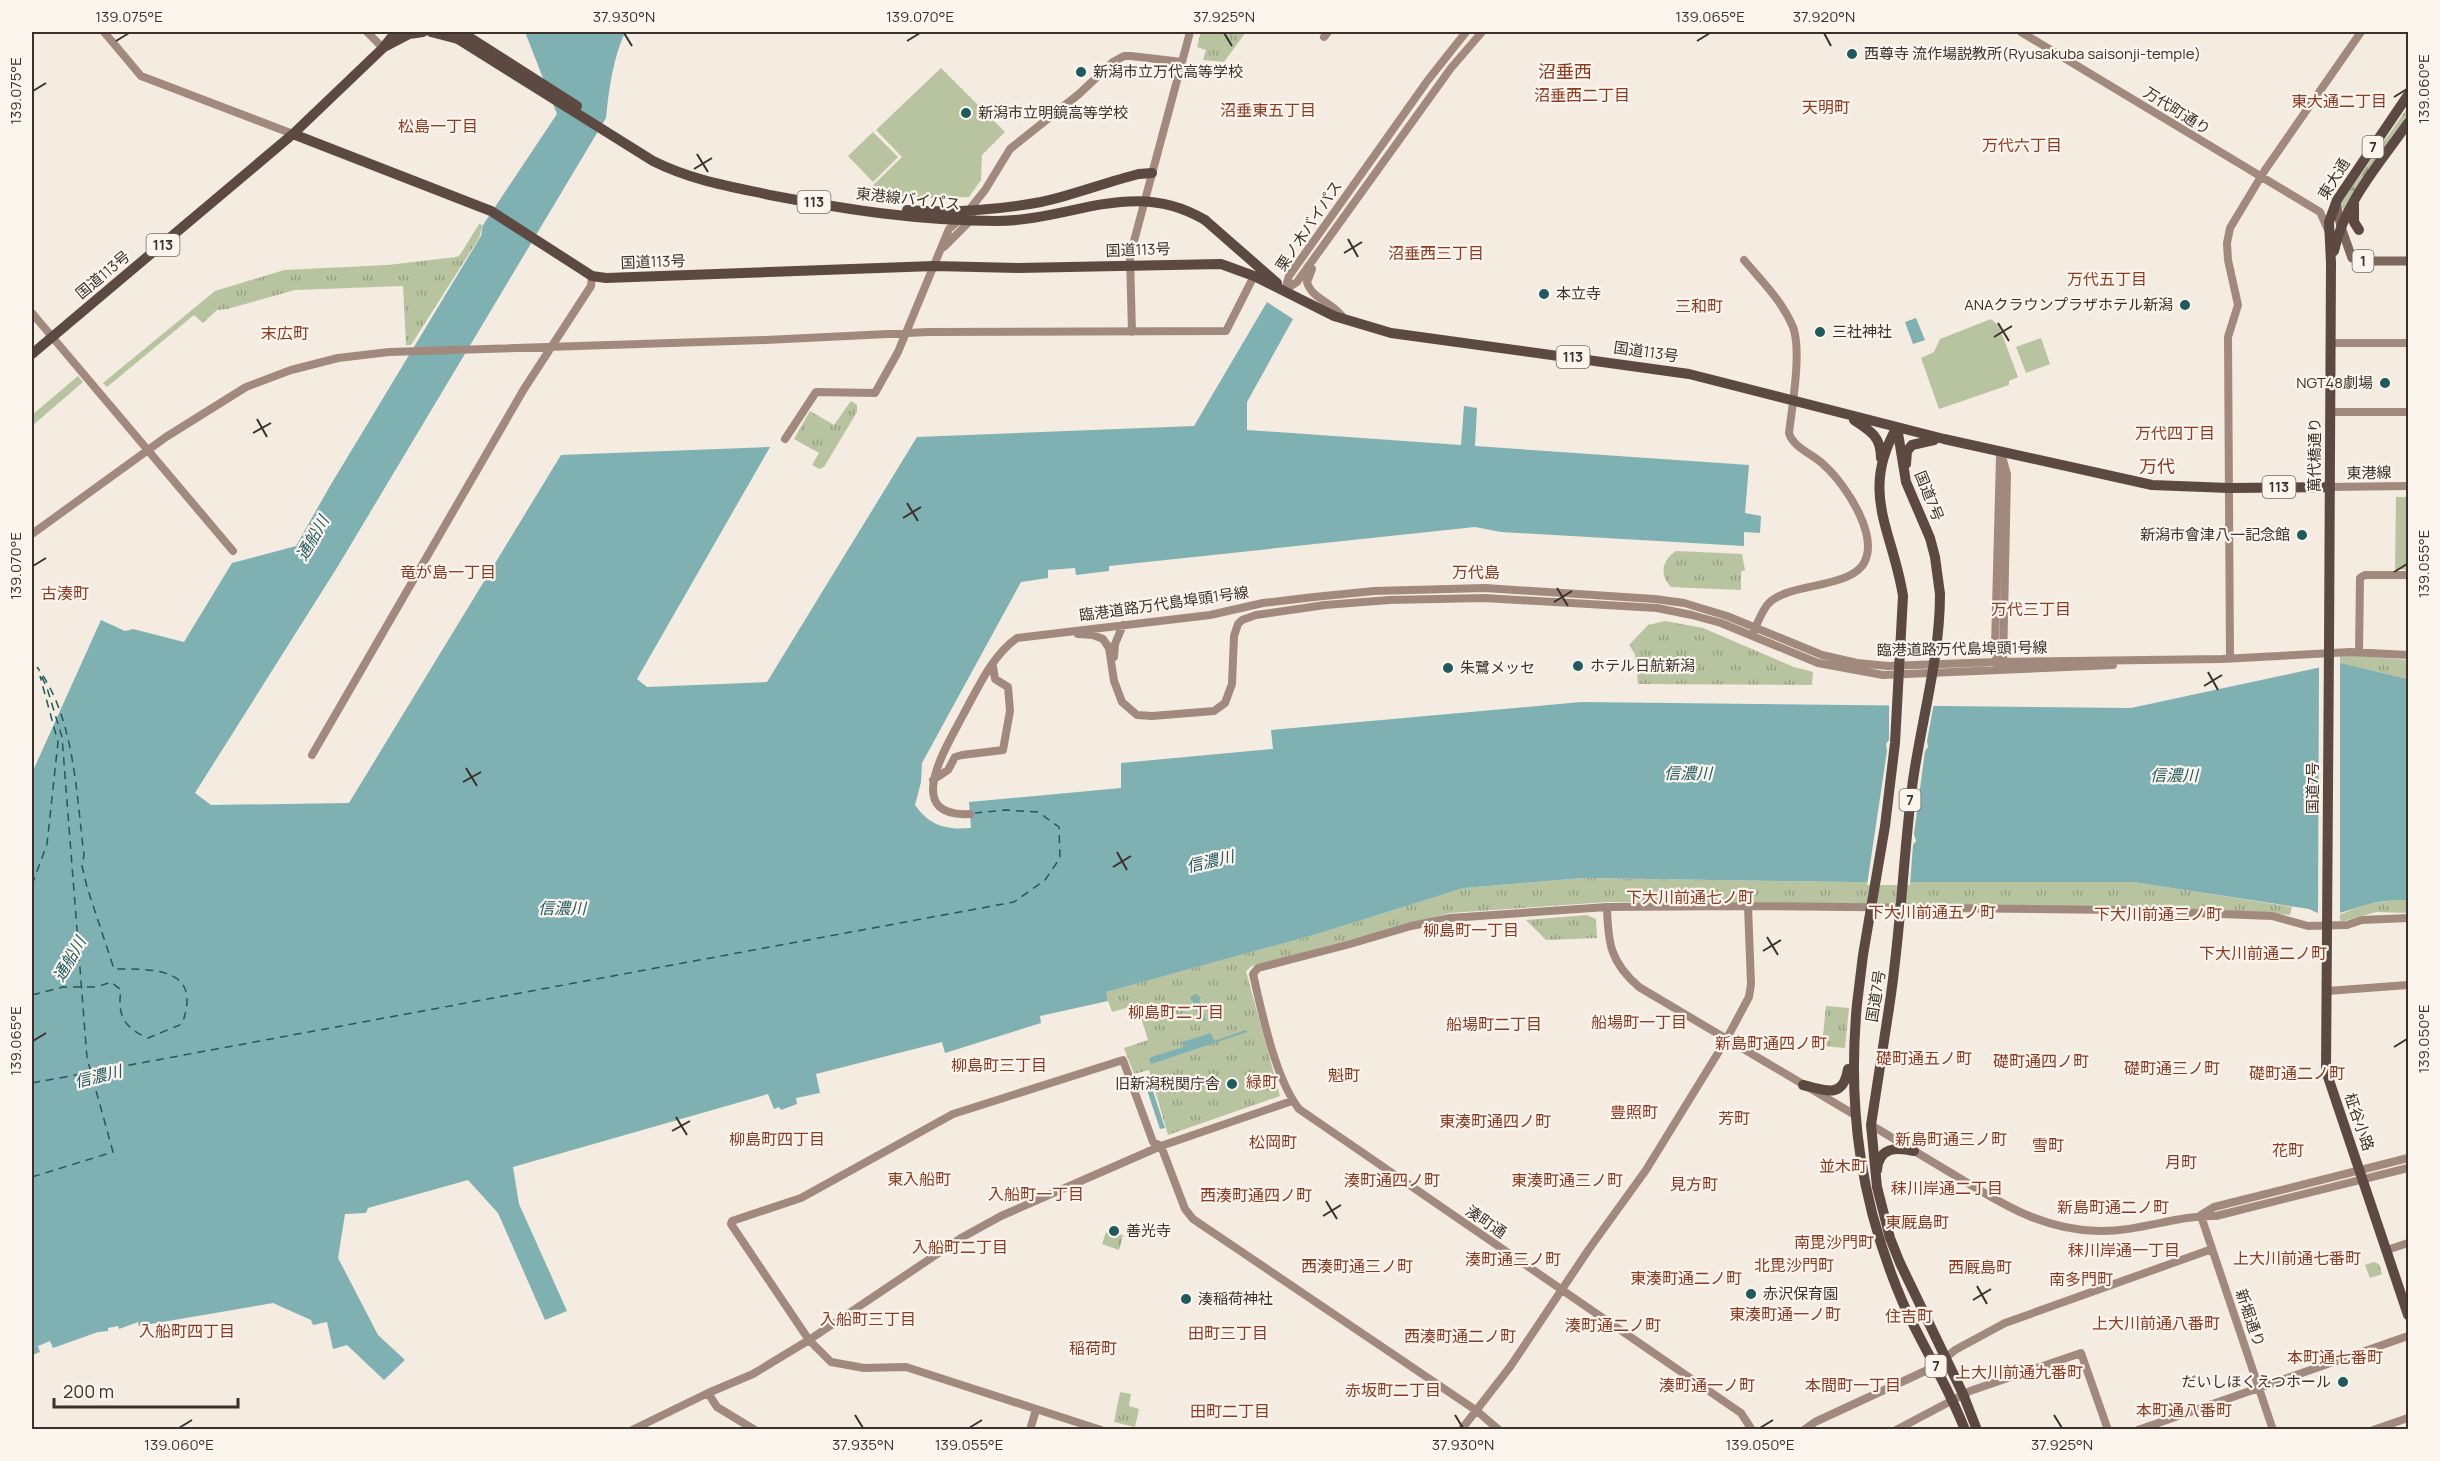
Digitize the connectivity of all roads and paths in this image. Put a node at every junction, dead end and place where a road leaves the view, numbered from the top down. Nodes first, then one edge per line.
1 (104, 32) edge
2 (367, 32) edge
3 (396, 32) edge
4 (423, 32) edge
5 (430, 32) edge
6 (1190, 32) edge
7 (1466, 32) edge
8 (1482, 32) edge
9 (2021, 32) edge
10 (2361, 32) edge
11 (460, 34) edge
12 (383, 48) junction
13 (1182, 62) junction
14 (2409, 94) edge
15 (2409, 123) edge
16 (292, 134) junction
17 (1152, 173) junction
18 (2261, 177) junction
19 (2337, 200) junction
20 (2354, 201) junction
21 (2320, 212) junction
22 (2341, 227) junction
23 (2329, 228) junction
24 (2359, 230) joint
25 (1333, 235) junction
26 (2341, 247) junction
27 (1744, 260) dead end
28 (2409, 261) edge
29 (2331, 264) junction
30 (1129, 265) junction
31 (934, 266) junction
32 (592, 276) junction
33 (1254, 276) junction
34 (1285, 291) junction
35 (32, 313) edge
36 (1344, 319) junction
37 (1132, 332) junction
38 (906, 333) junction
39 (52, 337) junction
40 (2331, 343) junction
41 (2409, 343) edge
42 (549, 348) junction
43 (32, 354) edge
44 (1791, 401) junction
45 (2331, 412) junction
46 (2409, 412) edge
47 (1844, 414) junction
48 (1897, 427) junction
49 (785, 439) dead end
50 (1944, 440) junction
51 (149, 450) junction
52 (2001, 453) junction
53 (1906, 482) junction
54 (1879, 483) junction
55 (2409, 486) edge
56 (2330, 487) junction
57 (2229, 488) junction
58 (32, 534) edge
59 (232, 551) dead end
60 (2409, 575) edge
61 (1217, 613) junction
62 (1238, 624) junction
63 (1123, 625) junction
64 (1755, 628) junction
65 (1068, 632) junction
66 (1751, 637) junction
67 (2329, 646) joint
68 (2359, 651) junction
69 (2409, 655) edge
70 (2230, 659) junction
71 (2000, 662) junction
72 (2134, 662) junction
73 (993, 666) junction
74 (2000, 671) junction
75 (1113, 672) junction
76 (312, 755) dead end
77 (933, 780) junction
78 (970, 814) dead end
79 (1748, 906) junction
80 (1607, 907) junction
81 (2409, 918) edge
82 (2327, 931) joint
83 (2409, 985) edge
84 (2327, 991) junction
85 (1854, 1031) junction
86 (1726, 1040) junction
87 (1803, 1085) junction
88 (1292, 1101) junction
89 (1855, 1115) junction
90 (1871, 1125) junction
91 (1161, 1146) junction
92 (1914, 1151) junction
93 (2409, 1158) edge
94 (2409, 1168) edge
95 (2361, 1175) junction
96 (1877, 1187) junction
97 (2201, 1216) junction
98 (2409, 1243) edge
99 (2212, 1249) junction
100 (2386, 1250) junction
101 (1561, 1290) junction
102 (2409, 1315) edge
103 (2409, 1336) edge
104 (809, 1340) junction
105 (1946, 1358) junction
106 (1936, 1366) junction
107 (2259, 1388) junction
108 (708, 1393) junction
109 (1958, 1397) junction
110 (1036, 1410) junction
111 (1477, 1411) junction
112 (2409, 1418) edge
113 (632, 1430) edge
114 (754, 1430) edge
115 (1030, 1430) edge
116 (1101, 1430) edge
117 (1461, 1430) edge
118 (1499, 1430) edge
119 (1752, 1430) edge
120 (1804, 1430) edge
121 (1896, 1430) edge
122 (1965, 1430) edge
123 (1977, 1430) edge
124 (2108, 1430) edge
125 (2138, 1430) edge
126 (2273, 1430) edge
127 (2373, 1430) edge

1 - 16 street
2 - 12 street
3 - 12 highway, 113
4 - 12 highway, 113
5 - 11 highway, 東港線バイパス / 113
6 - 13 street
7 - 34 street, 栗ノ木バイパス
8 - 25 street, 栗ノ木バイパス
9 - 18 street, 万代町通り
10 - 18 street
11 - 17 highway, 東港線バイパス / 113, bridge
11 - 34 highway, 東港線バイパス / 113, bridge
12 - 16 highway, 113
13 - 17 street
13 - 31 street
14 - 19 highway, 東大通 / 7
15 - 20 highway, 東大通 / 7
16 - 32 highway, 国道113号 / 113
16 - 39 highway, 国道113号 / 113
17 - 30 street
18 - 21 street, 万代町通り
18 - 57 street
19 - 21 street
19 - 22 main road
19 - 23 highway, 東大通 / 7
20 - 22 highway, 東大通 / 7
20 - 24 highway
21 - 23 street
22 - 26 highway, 萬代橋通り / 7
23 - 26 street
23 - 29 highway, 萬代橋通り / 7
24 - 26 main road
25 - 34 street, 栗ノ木バイパス
25 - 36 street
26 - 28 main road, 1
26 - 29 highway, 萬代橋通り / 7
27 - 44 street
29 - 40 highway, 萬代橋通り / 7
30 - 31 highway, 国道113号 / 113
30 - 33 highway, 国道113号 / 113
30 - 37 street
31 - 32 highway, 国道113号 / 113
31 - 38 street
32 - 42 street
33 - 34 highway, 国道113号 / 113
33 - 37 street
34 - 36 highway, 国道113号 / 113
35 - 39 street
36 - 44 highway, 国道113号 / 113
37 - 38 street
38 - 42 street
38 - 49 street
39 - 43 highway, 国道113号 / 113
39 - 51 street
40 - 41 street
40 - 45 highway, 萬代橋通り / 7
42 - 51 street
42 - 76 street
44 - 47 highway, 国道113号 / 113
44 - 64 street
45 - 46 street
45 - 56 highway, 萬代橋通り / 7
47 - 48 highway, 国道113号 / 113
47 - 54 highway
48 - 50 highway, 国道113号 / 113
48 - 53 highway, 国道7号 / 7
48 - 54 highway, 国道7号 / 7
50 - 52 highway, 国道113号 / 113
50 - 53 highway
51 - 58 street
51 - 59 street
52 - 57 highway, 国道113号 / 113
52 - 71 street
53 - 90 highway, 国道7号 / 7, bridge
54 - 85 highway, 国道7号 / 7, bridge
55 - 56 street, 東港線
56 - 57 highway, 国道113号 / 113
56 - 67 highway, 萬代橋通り / 7
57 - 70 street
60 - 68 street
61 - 62 street
61 - 63 street, 臨港道路万代島埠頭1号線
61 - 64 street, 臨港道路万代島埠頭1号線
62 - 66 street, 臨港道路万代島埠頭1号線
62 - 75 street, 臨港道路万代島埠頭1号線
63 - 65 street, 臨港道路万代島埠頭1号線
63 - 75 street
64 - 66 street
64 - 71 street, 臨港道路万代島埠頭1号線
65 - 73 street
65 - 75 street, 臨港道路万代島埠頭1号線
66 - 74 street, 臨港道路万代島埠頭1号線
67 - 82 highway, 国道7号 / 7, bridge
68 - 69 street, 臨港道路万代島埠頭1号線
68 - 70 street, 臨港道路万代島埠頭1号線
70 - 72 street, 臨港道路万代島埠頭1号線
71 - 72 street, 臨港道路万代島埠頭1号線
71 - 74 street
72 - 74 street, 臨港道路万代島埠頭1号線
73 - 77 street
73 - 77 street
77 - 78 street
79 - 80 street
79 - 81 street
79 - 86 street
80 - 86 street
80 - 88 street
82 - 84 highway, 柾谷小路 / 7
83 - 84 street
84 - 95 highway, 柾谷小路 / 7
85 - 87 highway
85 - 89 highway, 国道7号 / 7
86 - 87 street
86 - 101 street
87 - 89 street
88 - 91 street
88 - 101 street, 湊町通
89 - 90 highway
89 - 106 highway, 国道7号 / 7
90 - 92 street
90 - 96 highway, 国道7号 / 7
91 - 104 street
91 - 104 street
91 - 111 street
92 - 96 highway
92 - 97 street
93 - 95 street
94 - 95 street
95 - 97 street
95 - 100 highway, 柾谷小路 / 7
96 - 105 highway, 国道7号 / 7
97 - 99 street, 新堀通り
98 - 100 street
99 - 105 street
99 - 107 street, 新堀通り
100 - 102 highway, 柾谷小路 / 7
101 - 111 street
101 - 119 street, 湊町通
103 - 107 street
104 - 108 street
104 - 110 street
105 - 106 street
105 - 109 highway, 国道7号 / 7
106 - 109 highway, 国道7号 / 7
106 - 120 street
107 - 125 street
107 - 126 street, 新堀通り
108 - 113 street
108 - 114 street
109 - 121 street
109 - 122 highway, 国道7号 / 7
109 - 123 highway, 国道7号 / 7
109 - 124 street
110 - 115 street
110 - 116 street
111 - 117 street
111 - 118 street
112 - 127 street

